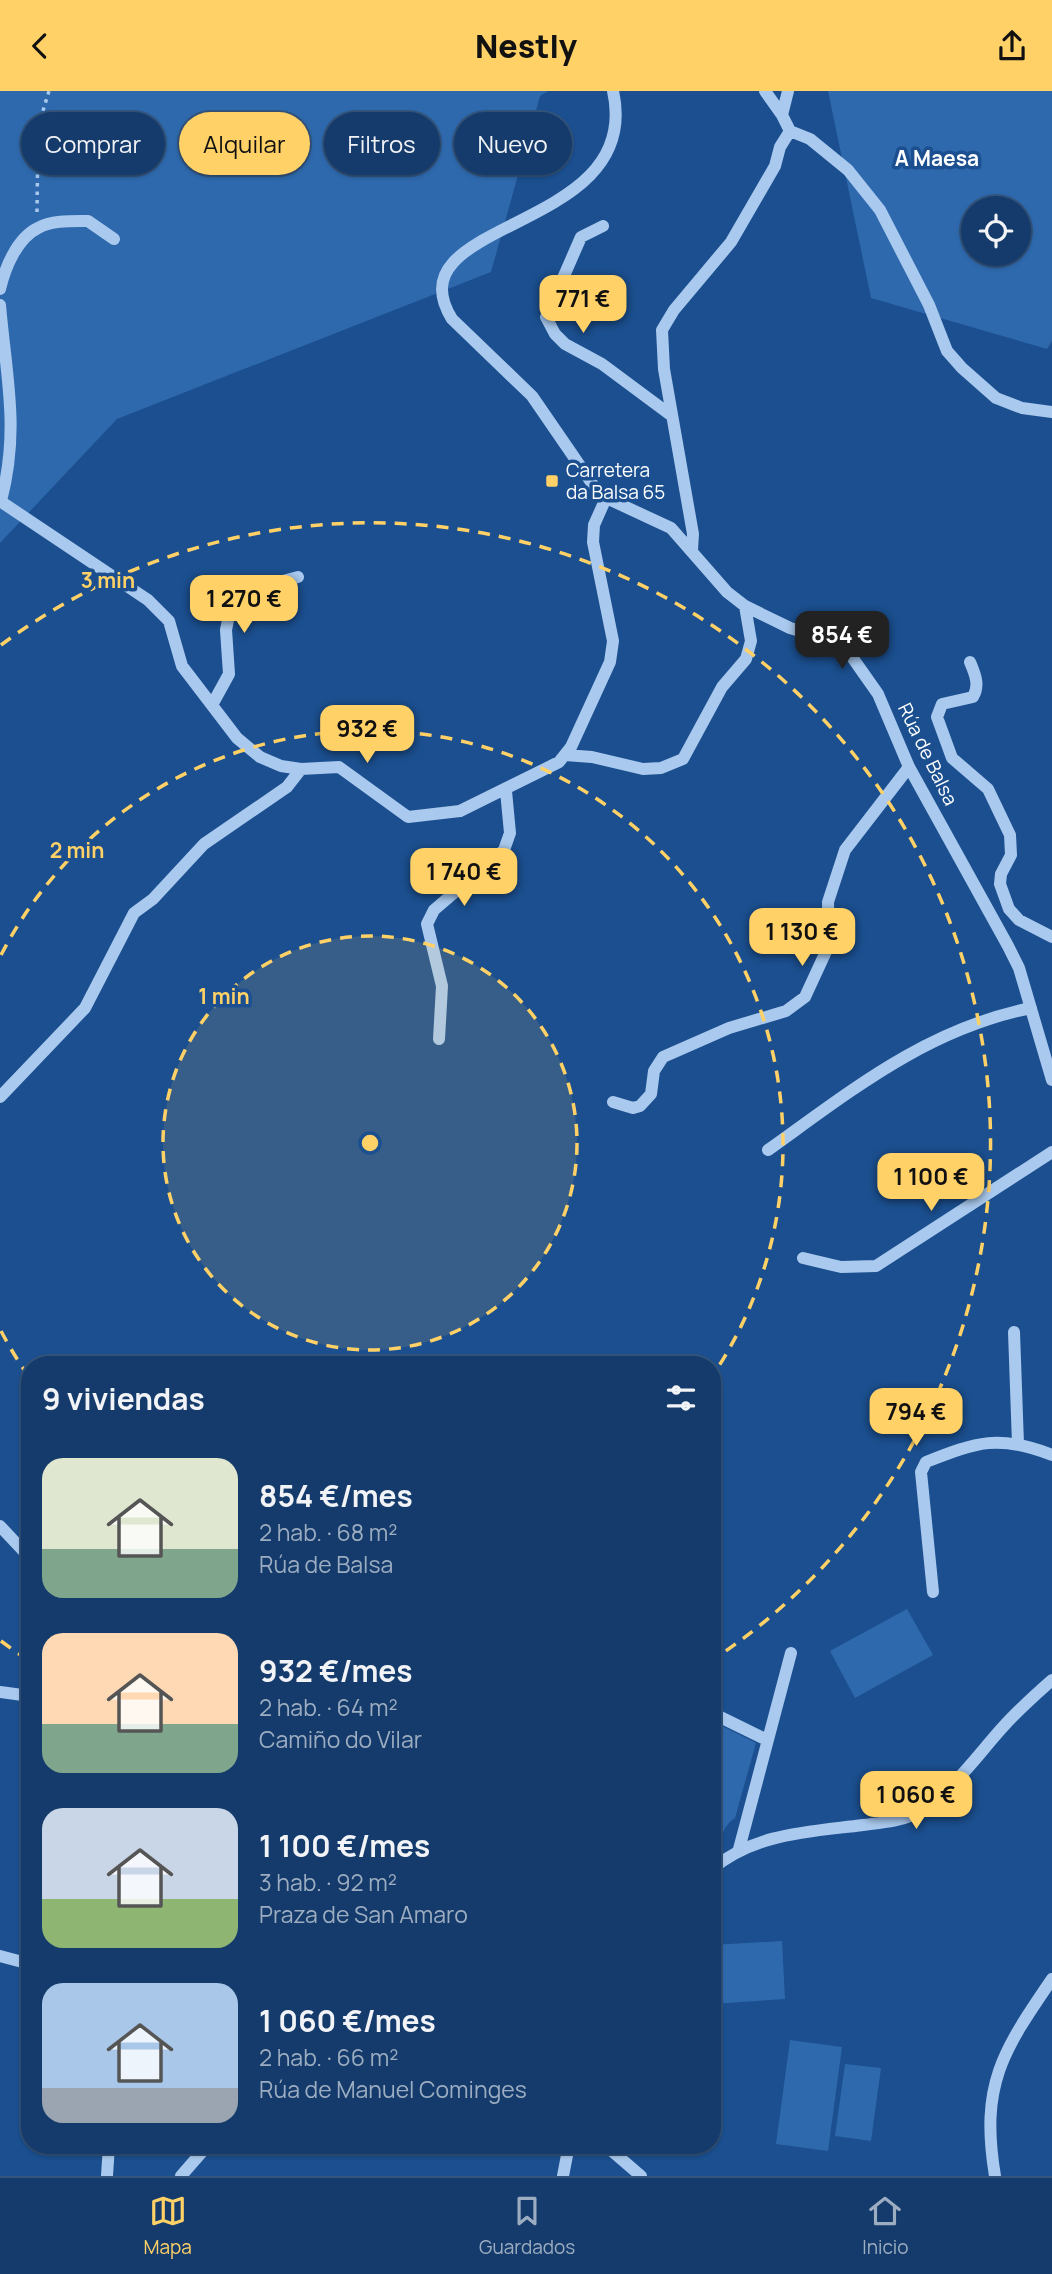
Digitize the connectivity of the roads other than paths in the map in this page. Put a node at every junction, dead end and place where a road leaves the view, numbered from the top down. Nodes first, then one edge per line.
1 (613, 91) edge
2 (765, 91) edge
3 (788, 91) edge
4 (782, 115) junction
5 (790, 131) junction
6 (603, 226) dead end
7 (114, 239) dead end
8 (0, 289) edge
9 (0, 305) edge
10 (1052, 412) edge
11 (672, 416) junction
12 (606, 498) junction
13 (0, 501) edge
14 (692, 551) junction
15 (298, 577) dead end
16 (745, 606) junction
17 (970, 662) dead end
18 (212, 705) junction
19 (565, 755) junction
20 (909, 767) junction
21 (301, 769) junction
22 (506, 791) junction
23 (1000, 874) junction
24 (988, 908) junction
25 (1052, 937) edge
26 (1031, 1008) junction
27 (439, 1039) dead end
28 (1052, 1080) edge
29 (0, 1097) edge
30 (613, 1102) dead end
31 (768, 1150) dead end
32 (1052, 1152) edge
33 (803, 1258) dead end
34 (1014, 1332) dead end
35 (1018, 1444) junction
36 (1052, 1455) edge
37 (0, 1526) edge
38 (21, 1549) edge
39 (933, 1592) dead end
40 (791, 1653) dead end
41 (1052, 1680) edge
42 (0, 1692) edge
43 (21, 1695) edge
44 (721, 1717) edge
45 (767, 1740) junction
46 (739, 1849) junction
47 (721, 1862) edge
48 (0, 1956) edge
49 (21, 1962) edge
50 (1052, 1979) edge
51 (108, 2154) edge
52 (200, 2154) edge
53 (568, 2154) edge
54 (615, 2154) edge
55 (107, 2176) edge
56 (181, 2176) edge
57 (564, 2176) edge
58 (640, 2176) edge
59 (995, 2176) edge

1 - 12 street, Rúa de Balsa
2 - 4 street
3 - 4 street
4 - 5 street
5 - 10 street
5 - 11 street
6 - 11 street
7 - 8 street
9 - 13 street
11 - 14 street
12 - 14 street, Rúa de Balsa
12 - 19 street
13 - 18 street
14 - 16 street, Rúa de Balsa
15 - 18 street
16 - 19 street
16 - 20 street, Rúa de Balsa
17 - 23 street
18 - 21 street
19 - 22 street
20 - 24 street, Rúa de Balsa
20 - 30 street
21 - 22 street
21 - 29 street
22 - 27 street
23 - 24 street
23 - 25 street
24 - 26 street, Rúa de Balsa
26 - 28 street, Rúa de Balsa
26 - 31 street
32 - 33 street
34 - 35 street
35 - 36 street
35 - 39 street
37 - 38 street
40 - 45 street
41 - 46 street
42 - 43 street
44 - 45 street
45 - 46 street
46 - 47 street
48 - 49 street
50 - 59 street
51 - 55 street
52 - 56 street
53 - 57 street
54 - 58 street

